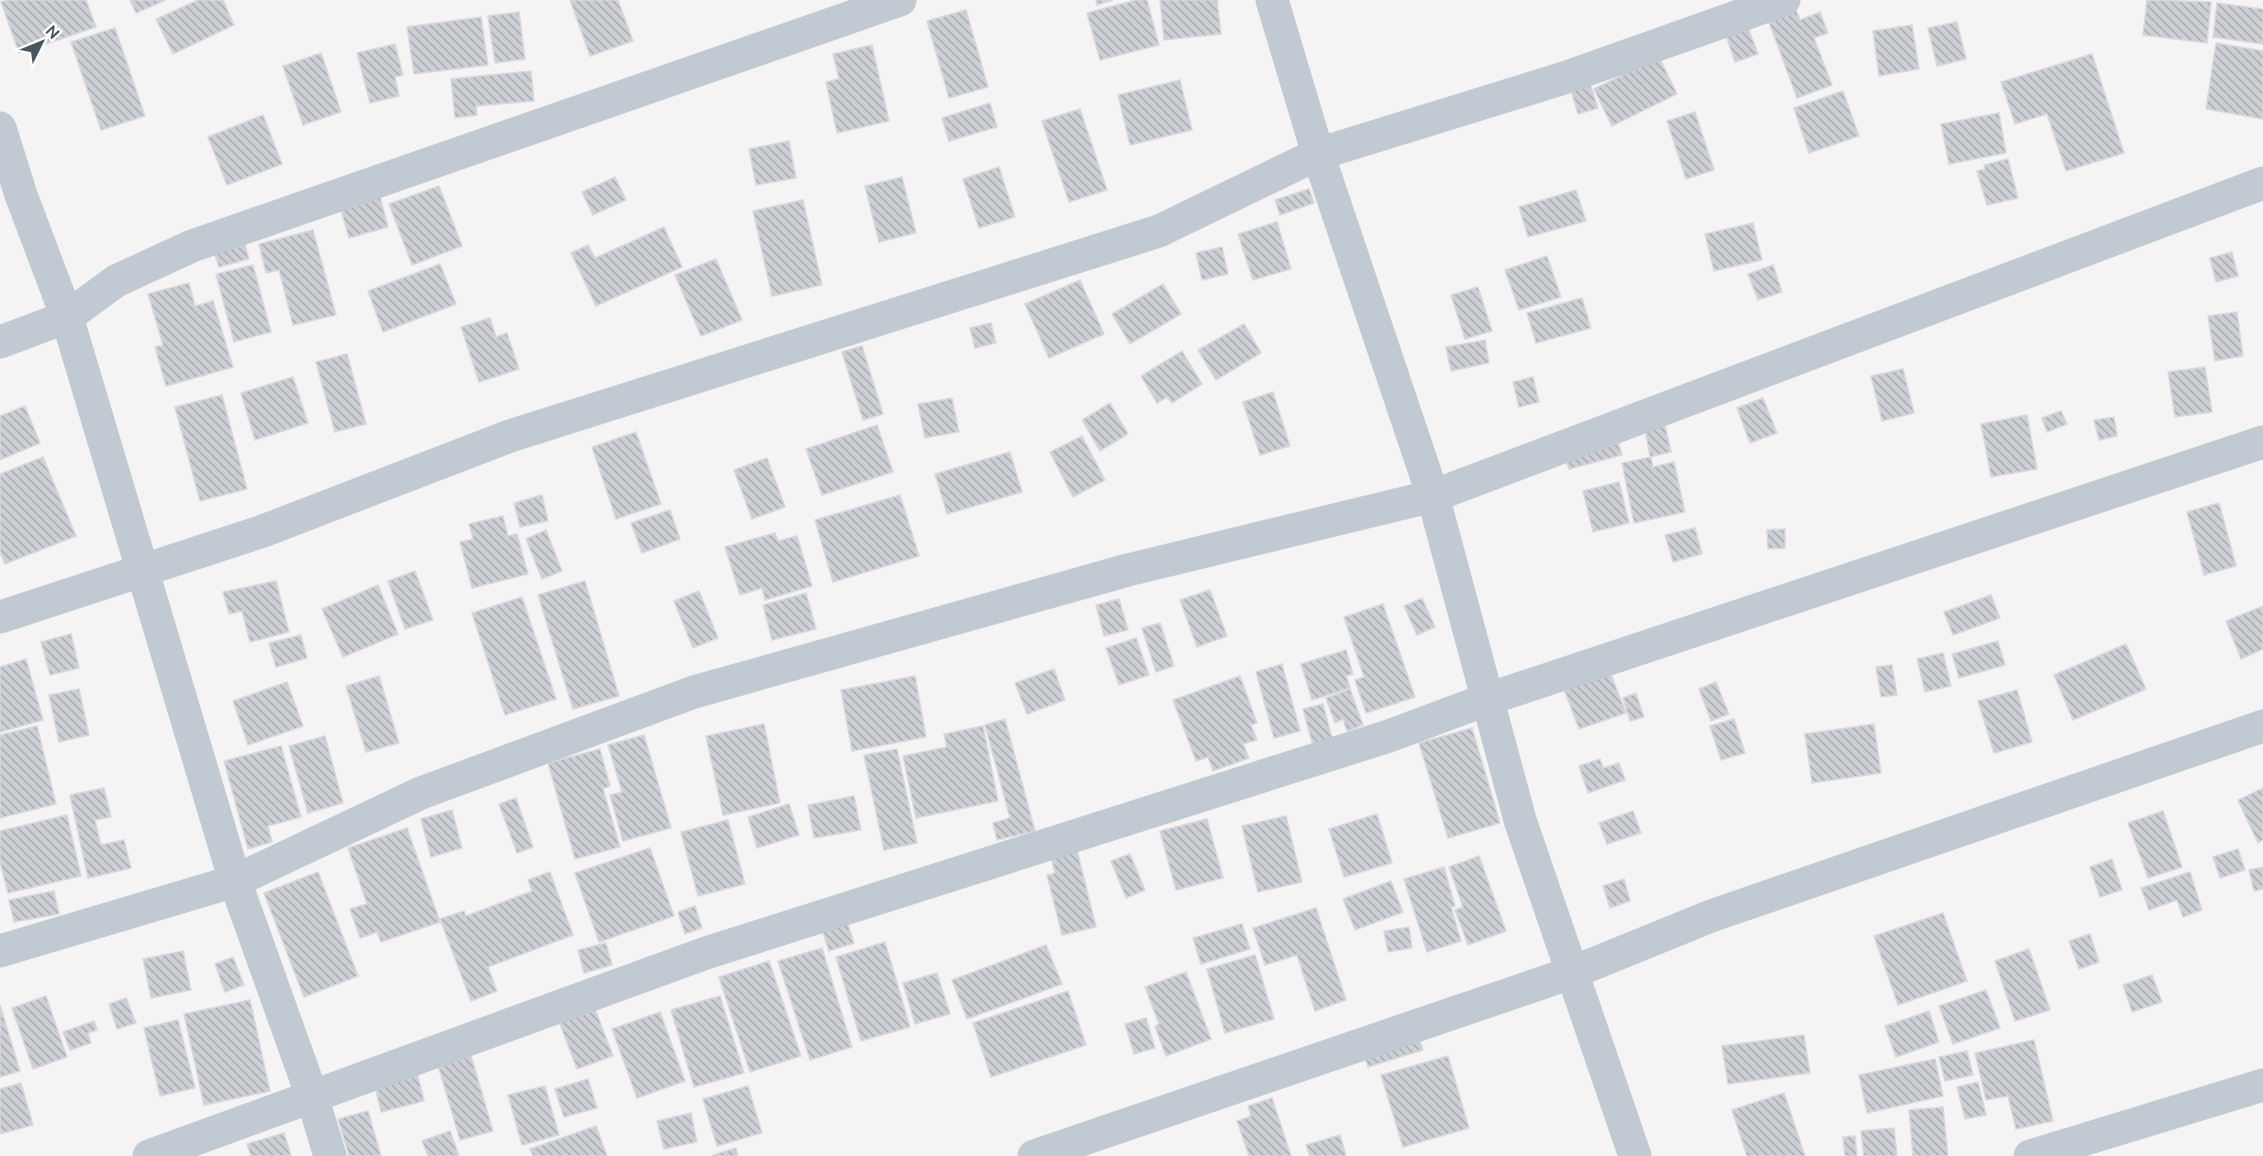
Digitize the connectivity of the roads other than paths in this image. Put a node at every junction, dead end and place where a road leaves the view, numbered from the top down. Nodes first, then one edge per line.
1 (900, 0) edge
2 (1272, 0) edge
3 (1784, 0) edge
4 (0, 128) edge
5 (1318, 154) junction
6 (2263, 183) edge
7 (10, 199) edge
8 (67, 317) junction
9 (0, 342) edge
10 (2263, 442) edge
11 (1433, 496) junction
12 (141, 571) junction
13 (0, 617) edge
14 (1488, 699) junction
15 (2263, 726) edge
16 (235, 881) junction
17 (0, 951) edge
18 (1571, 973) junction
19 (2263, 1085) edge
20 (312, 1096) junction
21 (148, 1156) edge
22 (330, 1156) edge
23 (1034, 1156) edge
24 (1635, 1156) edge
25 (2030, 1156) edge

1 - 8 street
2 - 5 street
3 - 5 street
4 - 7 street
5 - 11 street
5 - 12 street
6 - 11 street
7 - 8 street
8 - 9 street
8 - 12 street
10 - 14 street
11 - 14 street
11 - 16 street
12 - 13 street
12 - 16 street
14 - 18 street
14 - 20 street
15 - 18 street
16 - 17 street
16 - 20 street
18 - 23 street
18 - 24 street
19 - 25 street
20 - 21 street
20 - 22 street

